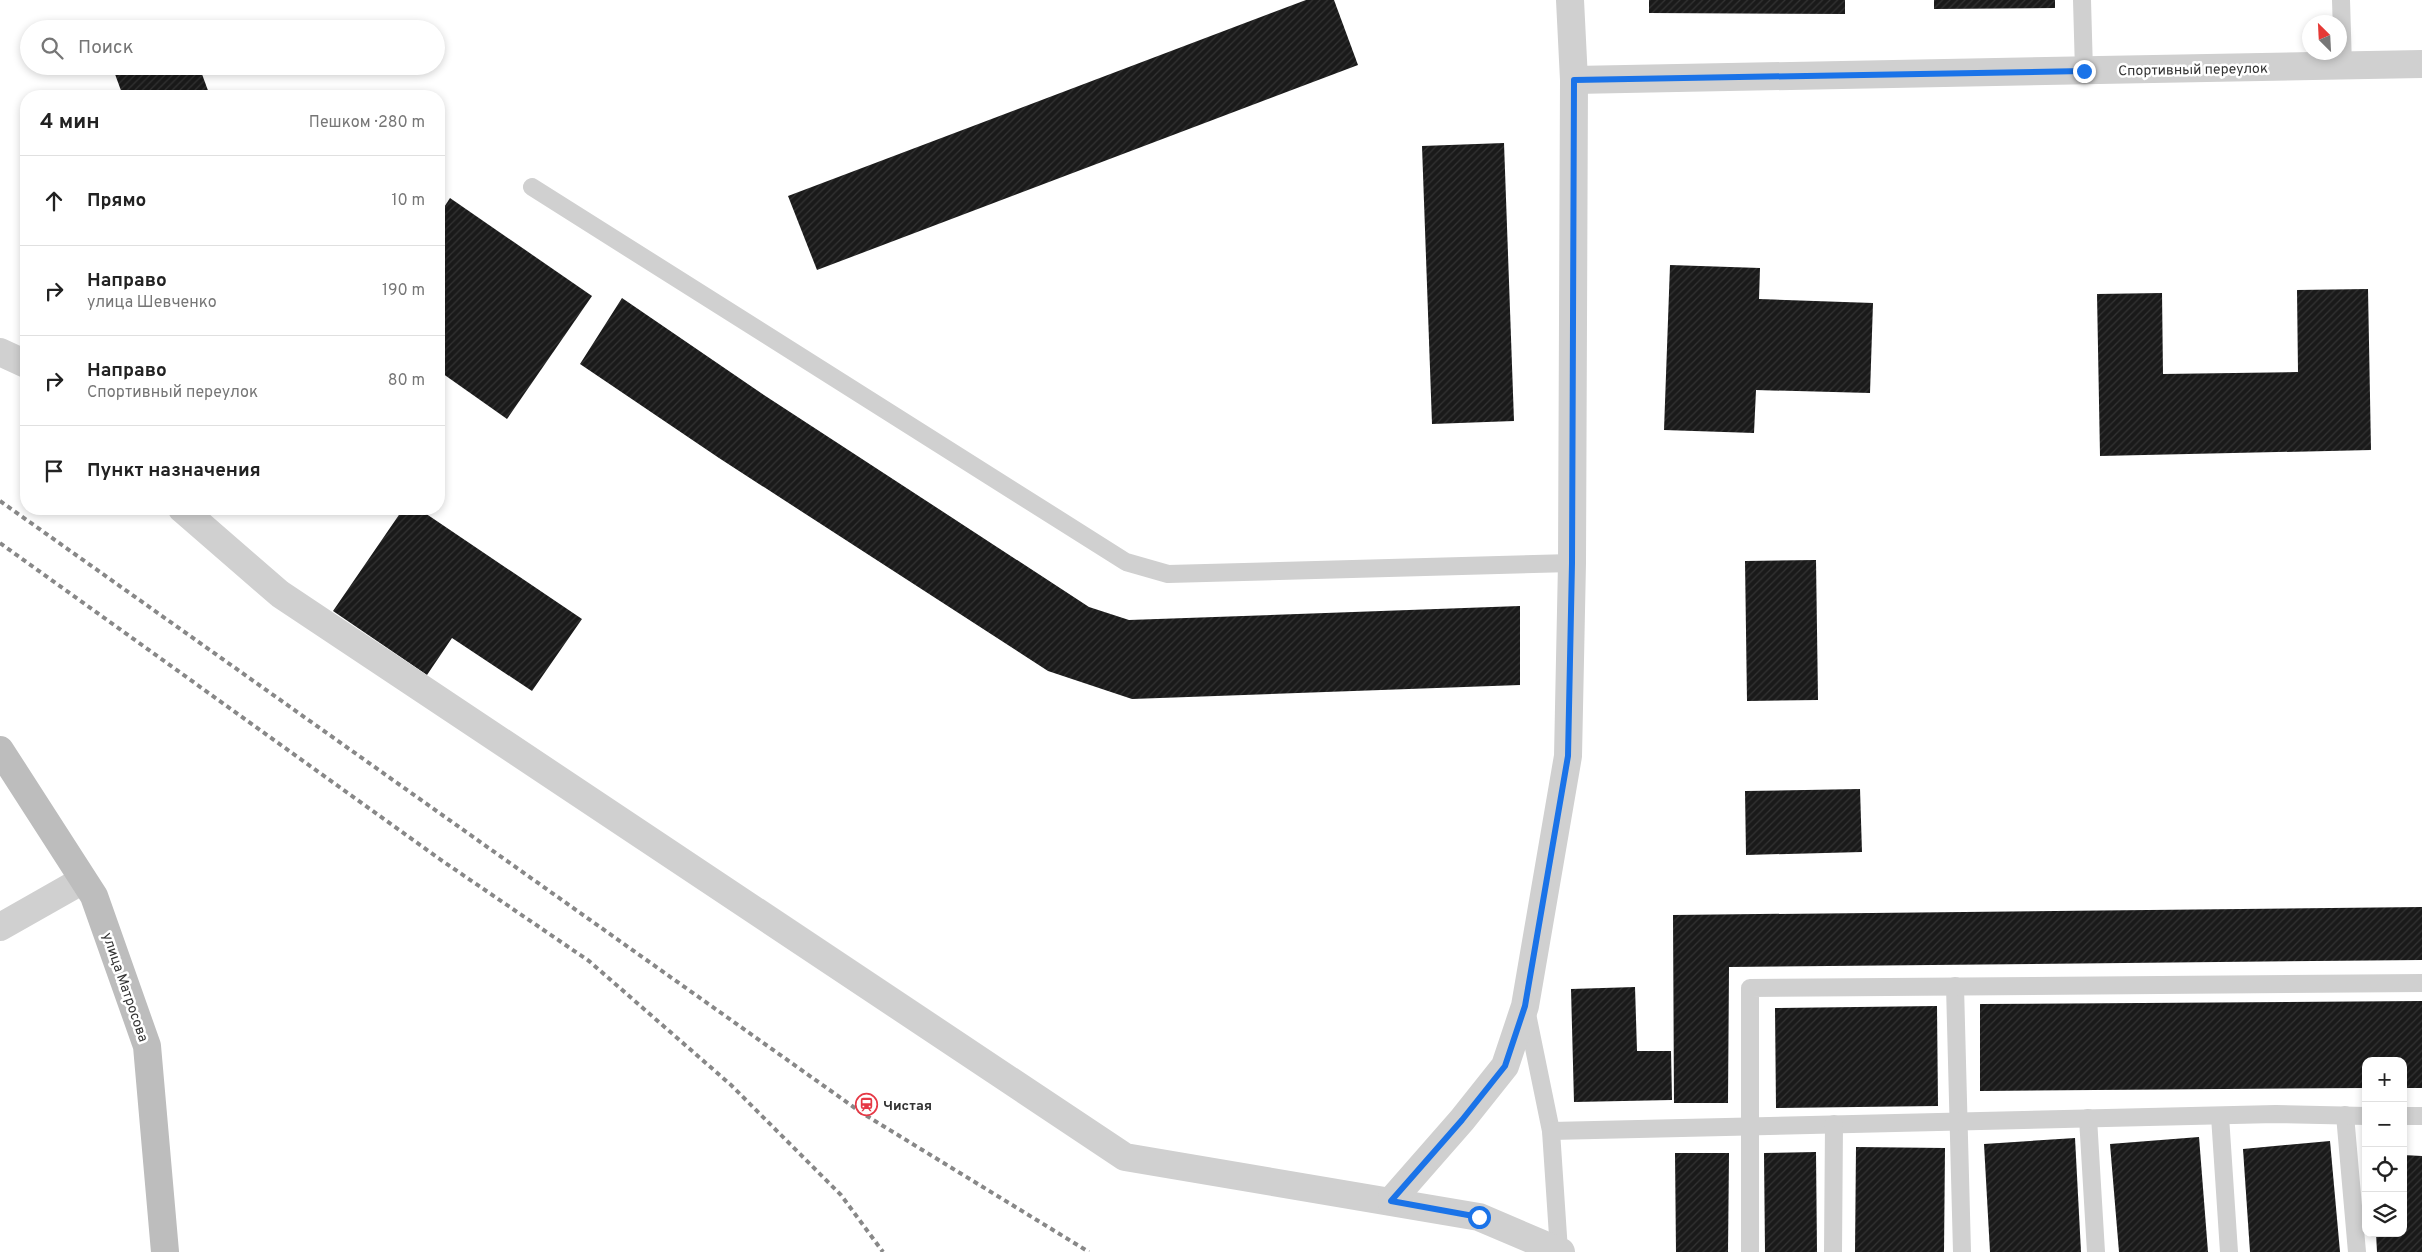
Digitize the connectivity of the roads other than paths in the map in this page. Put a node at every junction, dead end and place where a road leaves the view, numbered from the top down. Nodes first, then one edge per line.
1 (1570, 0) edge
2 (2082, 0) edge
3 (2341, 0) edge
4 (2422, 64) edge
5 (2344, 66) junction
6 (2084, 71) junction
7 (1574, 80) junction
8 (532, 187) dead end
9 (0, 352) edge
10 (20, 361) edge
11 (189, 515) edge
12 (1572, 563) junction
13 (0, 750) edge
14 (83, 880) junction
15 (0, 927) edge
16 (2422, 983) edge
17 (1955, 986) junction
18 (1525, 1006) junction
19 (2346, 1115) junction
20 (2220, 1116) junction
21 (2362, 1116) edge
22 (2407, 1116) edge
23 (2422, 1116) edge
24 (2088, 1118) junction
25 (1960, 1121) junction
26 (1834, 1124) junction
27 (1750, 1126) junction
28 (1551, 1131) junction
29 (1391, 1201) junction
30 (1560, 1251) edge
31 (165, 1252) edge
32 (1750, 1252) edge
33 (1833, 1252) edge
34 (1962, 1252) edge
35 (2096, 1252) edge
36 (2229, 1252) edge
37 (2356, 1252) edge

1 - 7 street
2 - 6 lane
3 - 5 lane
4 - 5 street, Спортивный переулок
5 - 6 street, Спортивный переулок
6 - 7 street, Спортивный переулок
7 - 12 street
8 - 12 lane
9 - 10 street
11 - 29 street
12 - 18 street
13 - 14 main road, улица Матросова
14 - 15 street
14 - 31 main road, улица Матросова
16 - 17 lane
17 - 25 lane
17 - 27 lane
18 - 28 lane
18 - 29 street
19 - 20 lane
19 - 21 lane
19 - 37 lane
20 - 24 lane
20 - 36 lane
22 - 23 lane
24 - 25 lane
24 - 35 lane
25 - 26 lane
25 - 34 lane
26 - 27 lane
26 - 33 lane
27 - 28 lane
27 - 32 lane
28 - 30 lane
29 - 30 street

